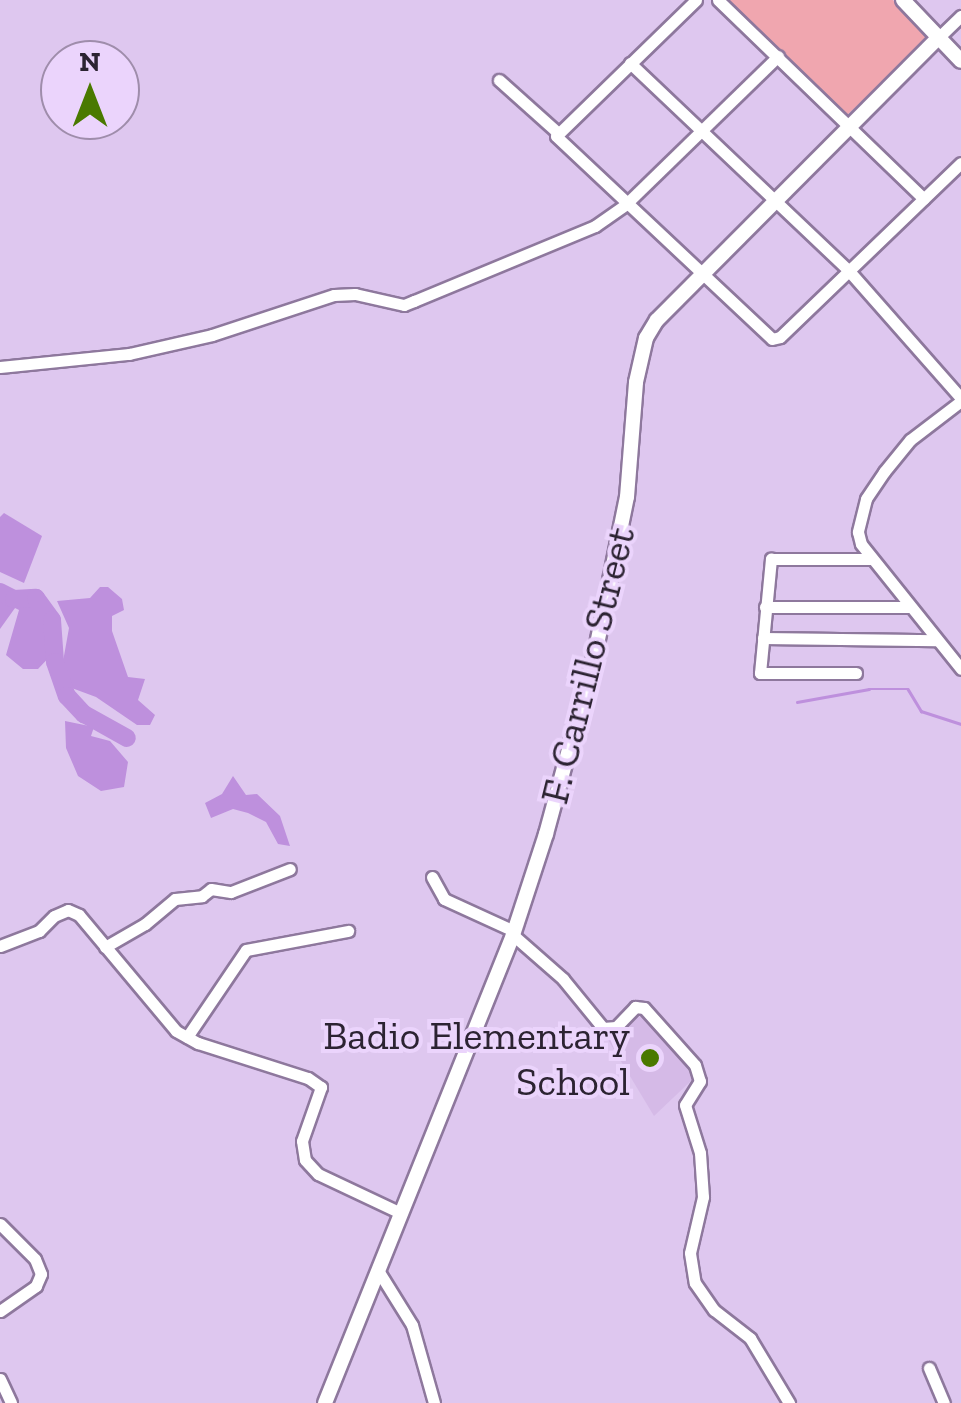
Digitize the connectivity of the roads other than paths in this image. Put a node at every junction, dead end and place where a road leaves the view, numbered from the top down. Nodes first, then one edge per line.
1 (718, 0) edge
2 (903, 0) edge
3 (689, 2) edge
4 (961, 16) edge
5 (938, 38) junction
6 (778, 56) junction
7 (961, 61) edge
8 (630, 64) junction
9 (498, 80) dead end
10 (849, 127) junction
11 (701, 131) junction
12 (558, 133) junction
13 (961, 163) edge
14 (924, 199) junction
15 (777, 203) junction
16 (626, 204) junction
17 (849, 272) junction
18 (701, 276) junction
19 (0, 368) edge
20 (961, 399) edge
21 (872, 558) junction
22 (765, 607) junction
23 (910, 607) junction
24 (762, 638) junction
25 (937, 640) junction
26 (961, 669) edge
27 (856, 673) dead end
28 (290, 868) dead end
29 (432, 877) dead end
30 (348, 931) dead end
31 (513, 933) junction
32 (0, 946) edge
33 (104, 946) junction
34 (187, 1037) junction
35 (402, 1214) junction
36 (0, 1224) edge
37 (380, 1272) junction
38 (0, 1311) edge
39 (929, 1368) dead end
40 (0, 1380) edge
41 (11, 1403) edge
42 (325, 1403) edge
43 (434, 1403) edge
44 (789, 1403) edge
45 (944, 1403) edge

1 - 6 street
2 - 5 street
3 - 8 street
4 - 5 street, F. Carrillo Street
5 - 7 street
5 - 10 street, F. Carrillo Street
6 - 10 street
6 - 11 street
8 - 11 street
8 - 12 street
9 - 12 street
10 - 14 street
10 - 15 street, F. Carrillo Street
11 - 15 street
11 - 16 street
12 - 16 street
13 - 14 street
14 - 17 street
15 - 17 street
15 - 18 street, F. Carrillo Street
16 - 18 street
16 - 19 street
17 - 18 street
17 - 20 street
18 - 31 street, F. Carrillo Street
20 - 21 street
21 - 22 street
21 - 23 street
22 - 23 street
22 - 24 street
23 - 25 street
24 - 25 street
24 - 27 street
25 - 26 street
28 - 33 street
29 - 31 street
30 - 34 street
31 - 35 street, F. Carrillo Street
31 - 44 street
32 - 33 street
33 - 34 street
34 - 35 street
35 - 37 street, F. Carrillo Street
36 - 38 street
37 - 42 street, F. Carrillo Street
37 - 43 street
39 - 45 street
40 - 41 street

